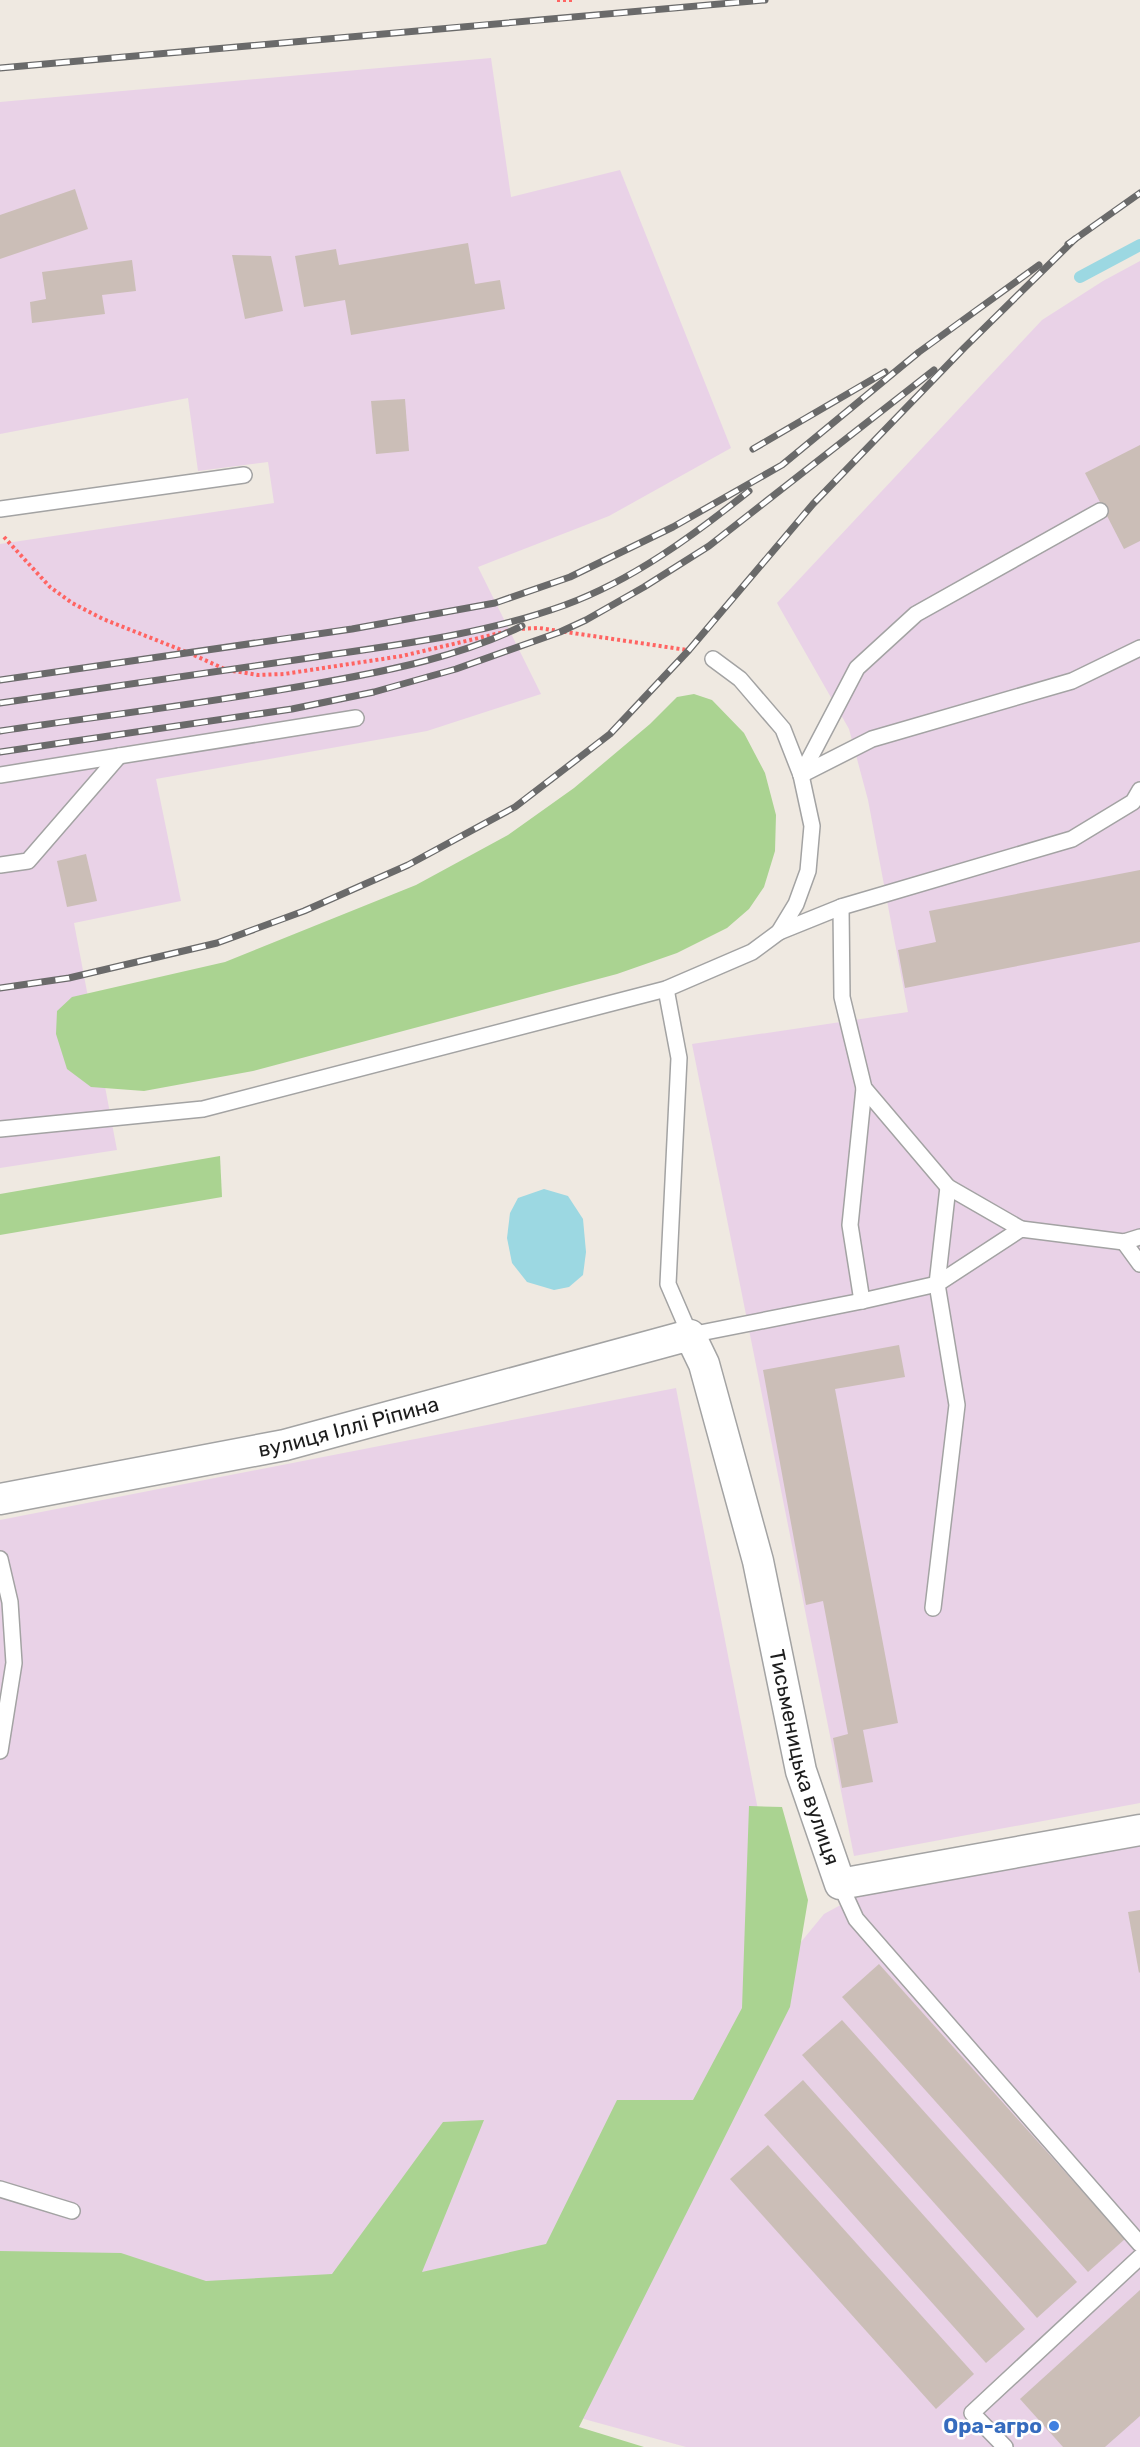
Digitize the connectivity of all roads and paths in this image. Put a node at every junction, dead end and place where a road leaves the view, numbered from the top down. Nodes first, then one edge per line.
1 (557, 0) edge
2 (573, 0) edge
3 (244, 475) dead end
4 (0, 509) edge
5 (1100, 511) dead end
6 (0, 533) edge
7 (1140, 648) edge
8 (713, 659) joint
9 (356, 718) dead end
10 (119, 756) junction
11 (0, 775) edge
12 (801, 775) junction
13 (1140, 790) edge
14 (0, 865) edge
15 (841, 907) junction
16 (779, 933) junction
17 (666, 989) junction
18 (864, 1088) junction
19 (0, 1129) edge
20 (948, 1187) junction
21 (1021, 1229) junction
22 (1140, 1237) edge
23 (1124, 1242) junction
24 (1140, 1264) edge
25 (936, 1284) junction
26 (862, 1301) junction
27 (690, 1335) junction
28 (0, 1499) edge
29 (0, 1559) edge
30 (933, 1608) dead end
31 (0, 1751) edge
32 (1140, 1830) edge
33 (840, 1884) junction
34 (0, 2189) edge
35 (72, 2211) dead end
36 (1140, 2244) edge
37 (1140, 2257) edge
38 (1005, 2447) edge

1 - 2 path
3 - 4 lane
5 - 12 lane
6 - 8 path
7 - 12 lane
8 - 12 lane
9 - 10 lane
10 - 11 lane
10 - 14 lane
12 - 16 lane
13 - 15 lane
15 - 16 lane
15 - 18 lane
16 - 17 lane
17 - 19 lane
17 - 27 lane
18 - 20 lane
18 - 26 lane
20 - 21 lane
20 - 25 lane
21 - 23 lane
21 - 25 lane
22 - 23 lane
23 - 24 lane
25 - 26 lane
25 - 30 lane
26 - 27 lane
27 - 28 street, вулиця Іллі Ріпина
27 - 33 street, Тисьменицька вулиця
29 - 31 lane
32 - 33 street, Тисьменицька вулиця
33 - 36 lane
34 - 35 lane
37 - 38 lane

